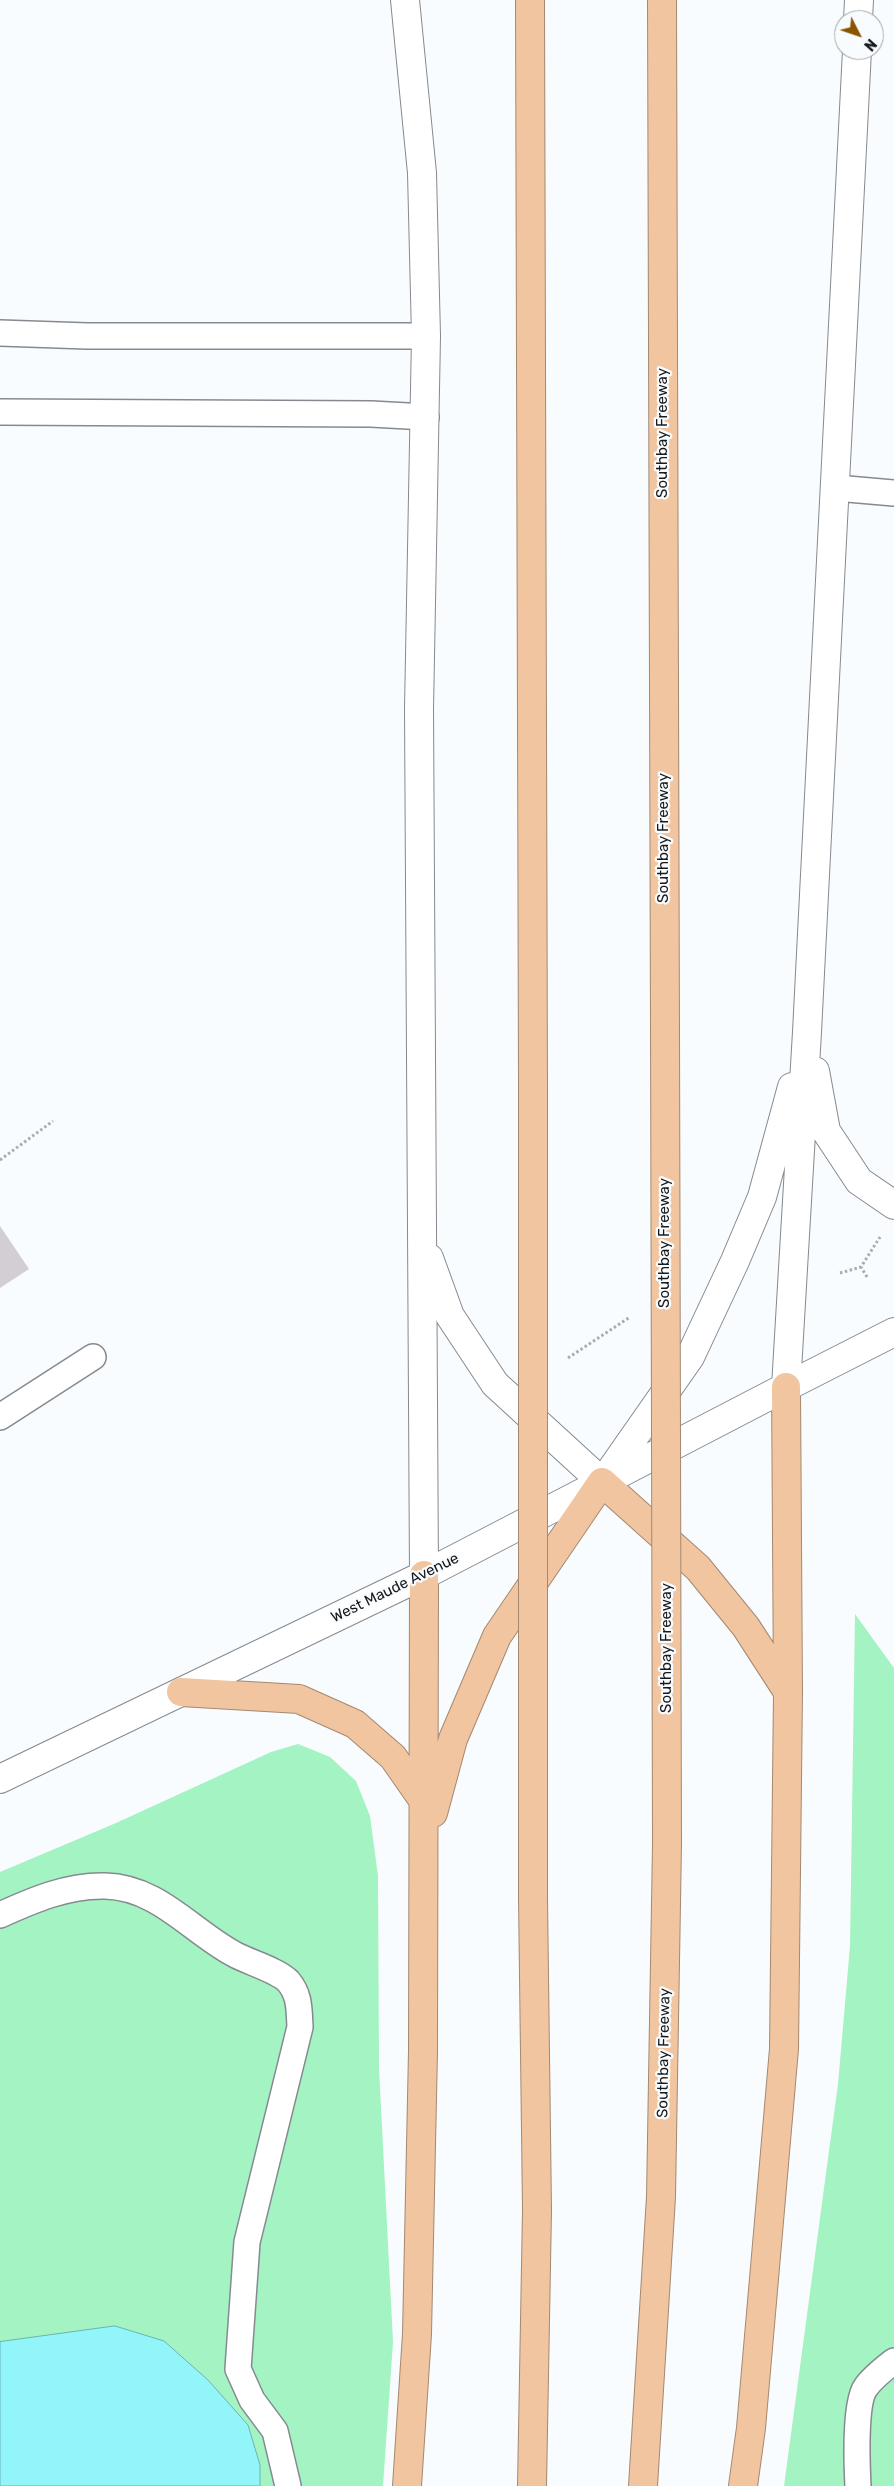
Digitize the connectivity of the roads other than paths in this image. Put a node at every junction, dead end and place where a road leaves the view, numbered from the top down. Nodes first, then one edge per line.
1 (405, 0) edge
2 (530, 0) edge
3 (662, 0) edge
4 (857, 60) edge
5 (0, 333) edge
6 (426, 336) junction
7 (0, 412) edge
8 (426, 417) junction
9 (836, 488) junction
10 (894, 493) edge
11 (807, 1032) junction
12 (894, 1205) edge
13 (422, 1240) junction
14 (894, 1332) edge
15 (93, 1358) dead end
16 (786, 1387) junction
17 (0, 1417) edge
18 (602, 1482) junction
19 (424, 1576) junction
20 (181, 1692) junction
21 (788, 1692) junction
22 (0, 1779) edge
23 (423, 1800) junction
24 (423, 1851) junction
25 (0, 1914) edge
26 (894, 2361) edge
27 (288, 2486) edge
28 (407, 2486) edge
29 (532, 2486) edge
30 (643, 2486) edge
31 (743, 2486) edge
32 (858, 2486) edge

1 - 6 main road
2 - 29 highway, bridge
3 - 30 highway, Southbay Freeway, bridge
4 - 9 main road
5 - 6 lane
6 - 8 main road
7 - 8 lane
8 - 13 main road
9 - 10 lane
9 - 11 main road
11 - 12 main road
11 - 16 main road
11 - 18 main road
13 - 18 main road
13 - 19 main road
14 - 16 main road, West Maude Avenue
15 - 17 lane
16 - 18 main road, West Maude Avenue
16 - 21 highway
18 - 19 main road, West Maude Avenue
18 - 21 highway
18 - 24 highway
19 - 20 main road, West Maude Avenue
19 - 23 highway
20 - 22 main road, West Maude Avenue
20 - 23 highway
21 - 31 highway
23 - 24 highway
24 - 28 highway
25 - 27 lane
26 - 32 lane

